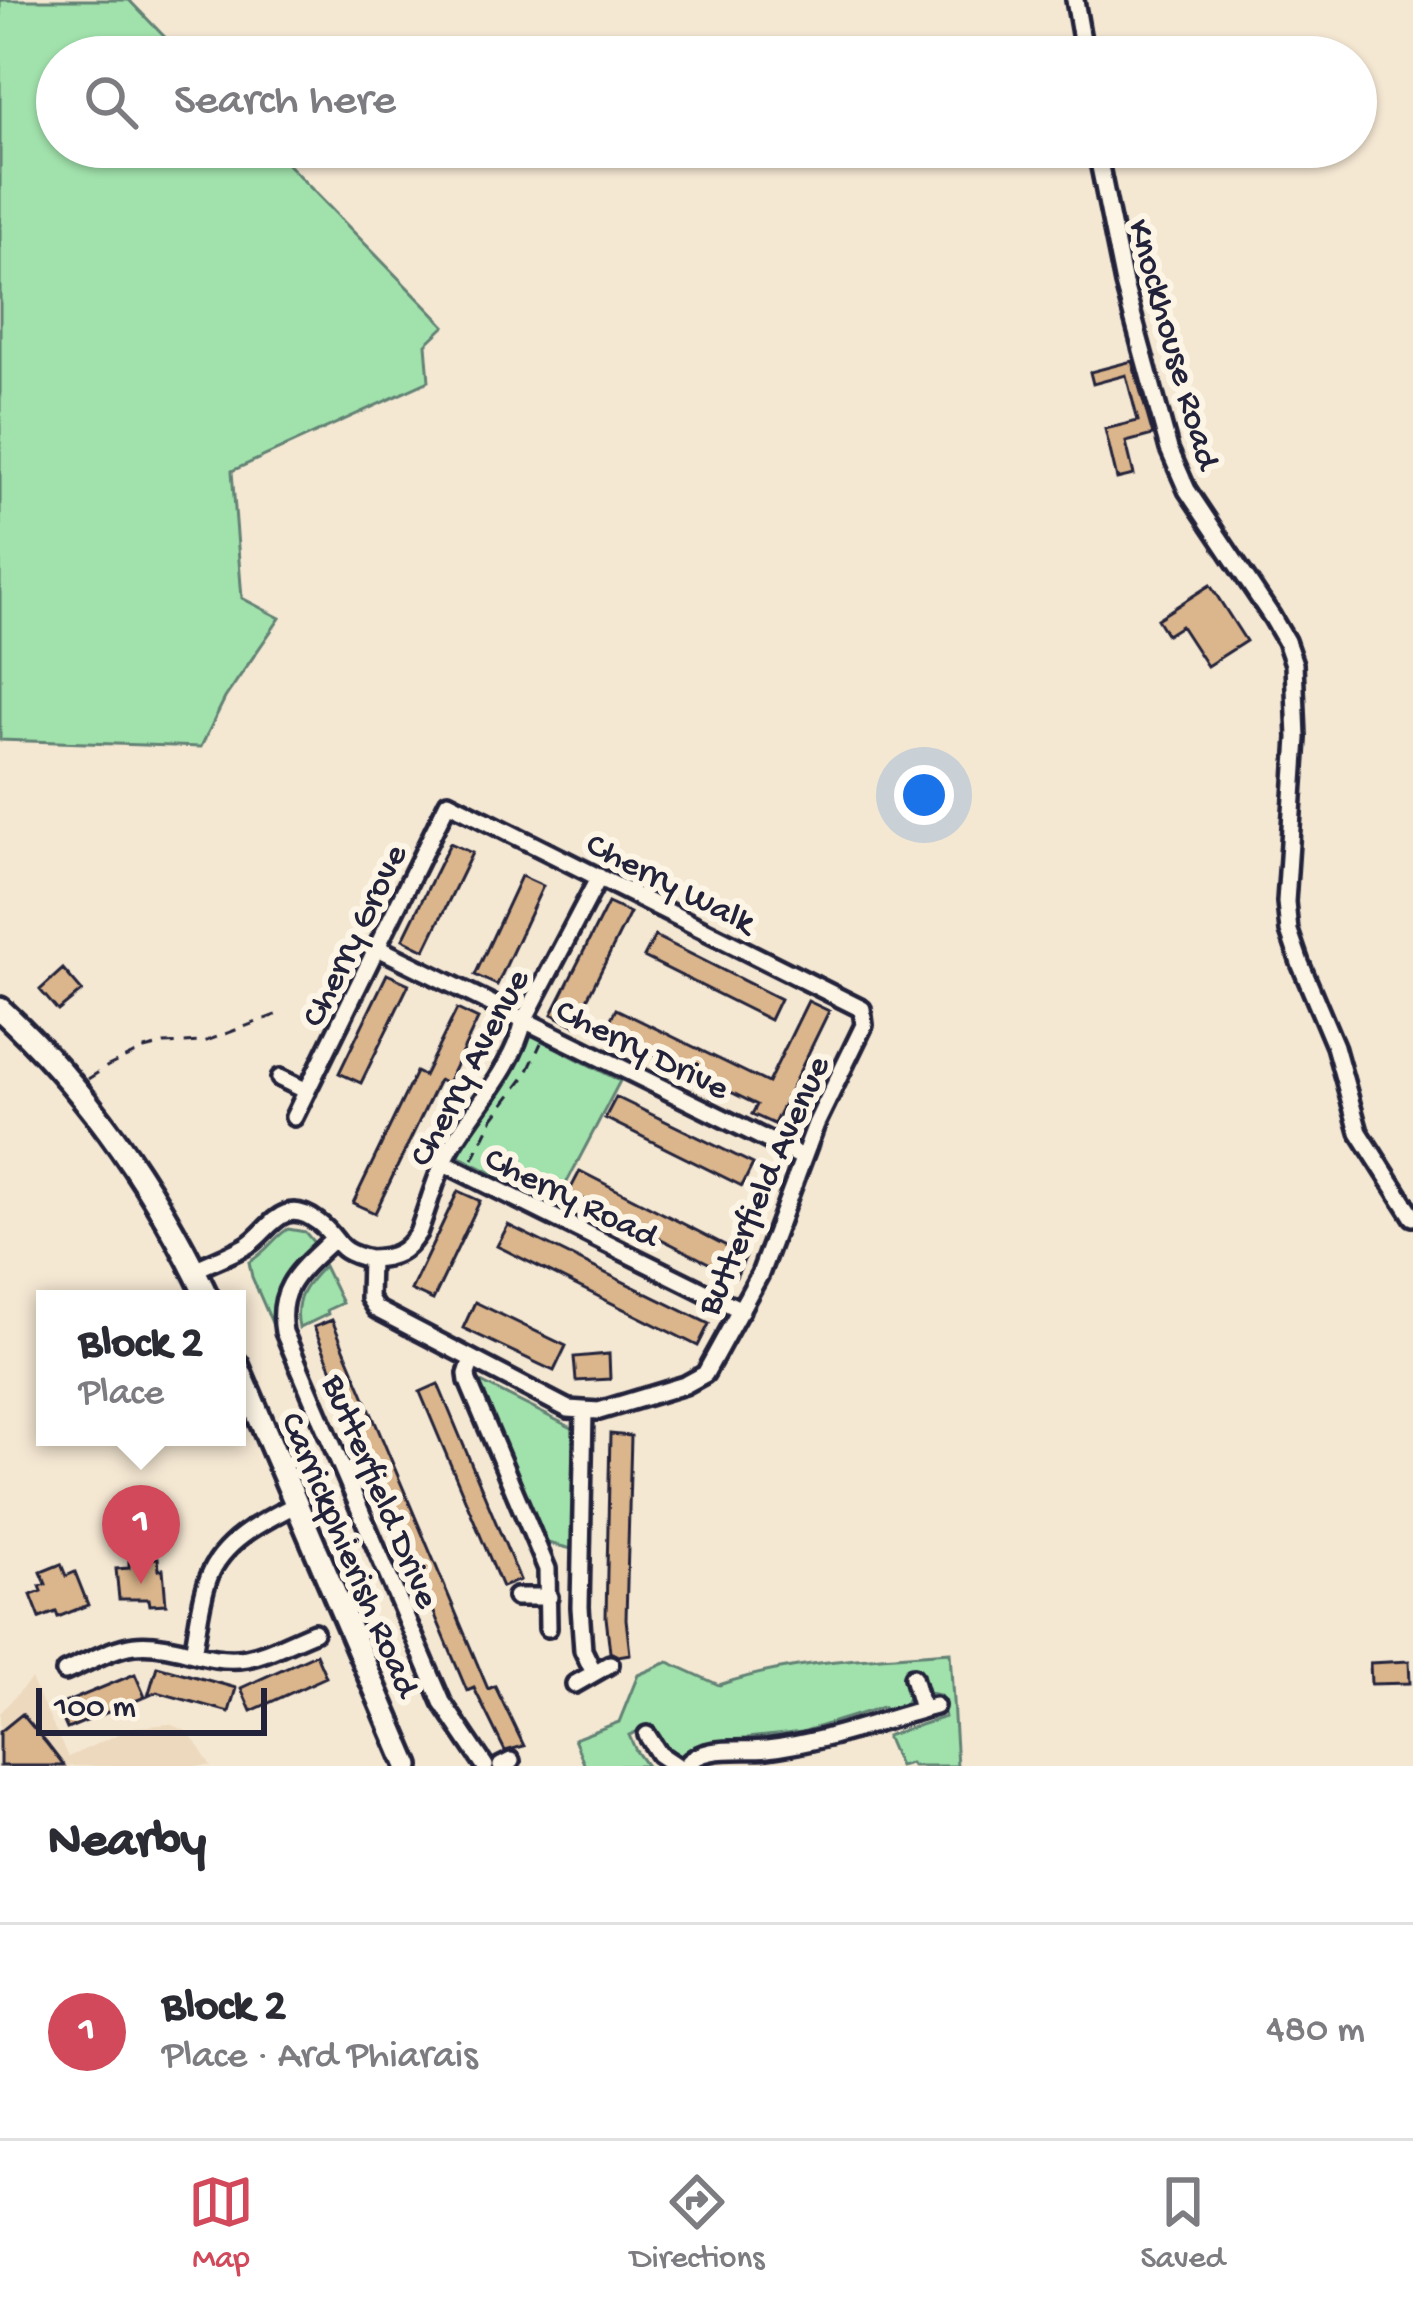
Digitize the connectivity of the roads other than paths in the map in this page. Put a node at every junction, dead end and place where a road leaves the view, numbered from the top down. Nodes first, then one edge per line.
1 (1075, 0) edge
2 (1081, 36) edge
3 (1100, 168) edge
4 (448, 802) joint
5 (599, 877) junction
6 (378, 948) junction
7 (0, 1009) edge
8 (865, 1016) joint
9 (524, 1020) junction
10 (280, 1078) dead end
11 (308, 1091) junction
12 (294, 1117) dead end
13 (802, 1157) junction
14 (444, 1163) junction
15 (1413, 1217) edge
16 (332, 1240) junction
17 (370, 1259) junction
18 (194, 1270) junction
19 (204, 1290) edge
20 (741, 1310) junction
21 (472, 1360) junction
22 (246, 1386) edge
23 (584, 1411) junction
24 (297, 1504) junction
25 (516, 1597) dead end
26 (549, 1597) junction
27 (548, 1628) dead end
28 (314, 1632) dead end
29 (193, 1653) junction
30 (610, 1664) dead end
31 (65, 1672) dead end
32 (594, 1673) junction
33 (914, 1677) dead end
34 (575, 1684) dead end
35 (647, 1735) dead end
36 (408, 1766) edge
37 (485, 1766) edge
38 (681, 1766) edge

1 - 2 street
3 - 15 street, Knockhouse Road
4 - 5 street, Cherry Walk
4 - 6 street, Cherry Grove
5 - 8 street, Cherry Walk
5 - 9 street, Cherry Avenue
6 - 9 street, Cherry Drive
6 - 11 street, Cherry Grove
7 - 18 street
8 - 13 street, Butterfield Avenue
9 - 13 street, Cherry Drive
9 - 14 street, Cherry Avenue
10 - 11 street
11 - 12 street, Cherry Grove
13 - 20 street, Butterfield Avenue
14 - 17 street, Cherry Avenue
14 - 20 street, Cherry Road
16 - 17 street
16 - 18 street
16 - 37 street, Butterfield Drive
17 - 21 street
18 - 19 street
20 - 23 street, Butterfield Avenue
21 - 23 street
21 - 26 street
22 - 24 street, Carrickphierish Road
23 - 32 street
24 - 29 street
24 - 36 street, Carrickphierish Road
25 - 26 street
26 - 27 street
28 - 29 street
29 - 31 street
30 - 32 street
32 - 34 street
33 - 38 street
35 - 38 street

